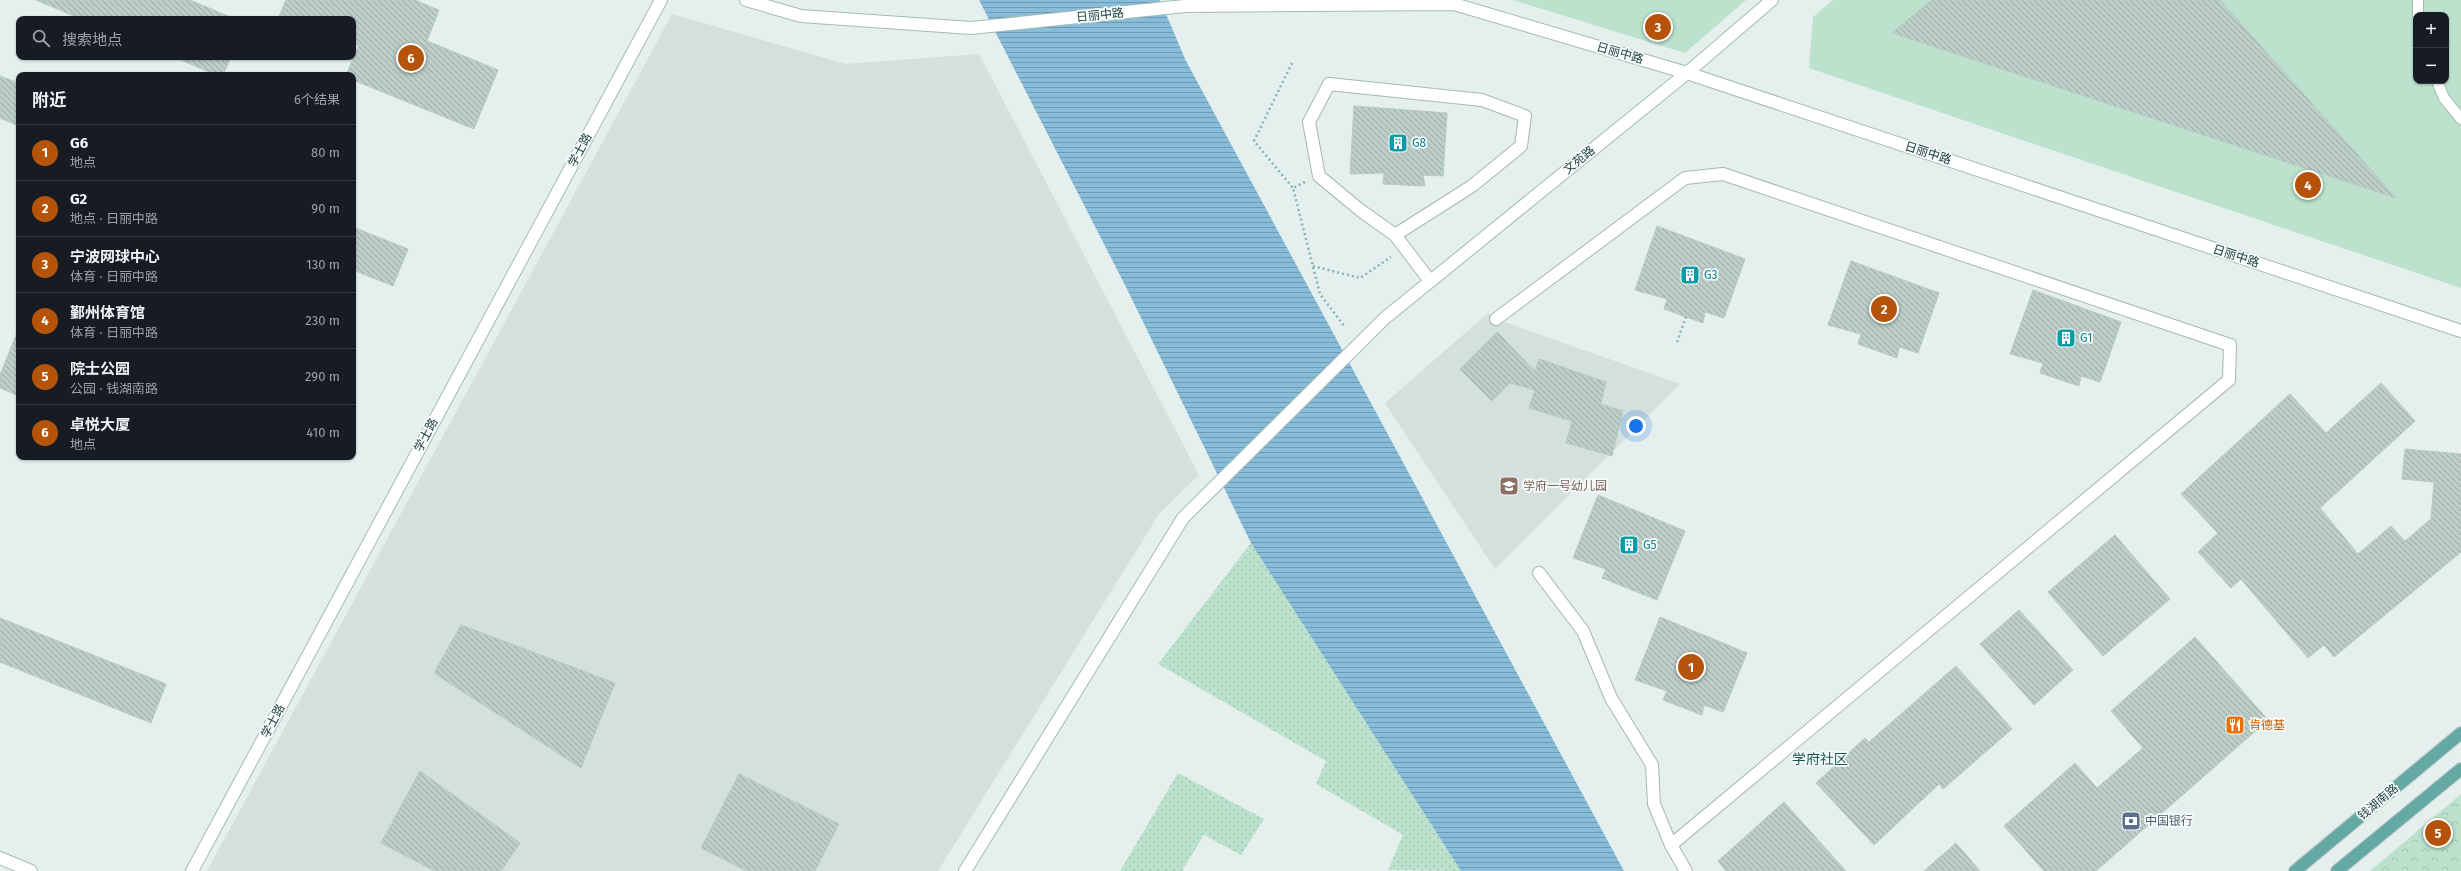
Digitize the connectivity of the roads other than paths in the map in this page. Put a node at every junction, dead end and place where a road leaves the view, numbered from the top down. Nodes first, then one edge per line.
1 (661, 0) edge
2 (746, 0) edge
3 (1772, 0) edge
4 (2418, 0) edge
5 (2418, 12) edge
6 (1687, 73) junction
7 (2438, 84) edge
8 (2461, 119) edge
9 (1396, 235) junction
10 (1430, 281) junction
11 (1496, 318) dead end
12 (2461, 331) edge
13 (1539, 573) dead end
14 (2461, 733) edge
15 (2461, 769) edge
16 (1671, 845) junction
17 (0, 858) edge
18 (31, 871) edge
19 (192, 871) edge
20 (965, 871) edge
21 (1686, 871) edge
22 (2294, 871) edge
23 (2337, 871) edge

1 - 19 street, 学士路
2 - 6 street, 日丽中路
3 - 6 street, 文苑路
4 - 5 lane
6 - 10 street, 文苑路
6 - 12 street, 日丽中路
7 - 8 lane
9 - 9 street
9 - 10 street
10 - 20 street, 文苑路
11 - 16 street
13 - 16 street
14 - 22 main road, 钱湖南路
15 - 23 main road
16 - 21 street
17 - 18 street

